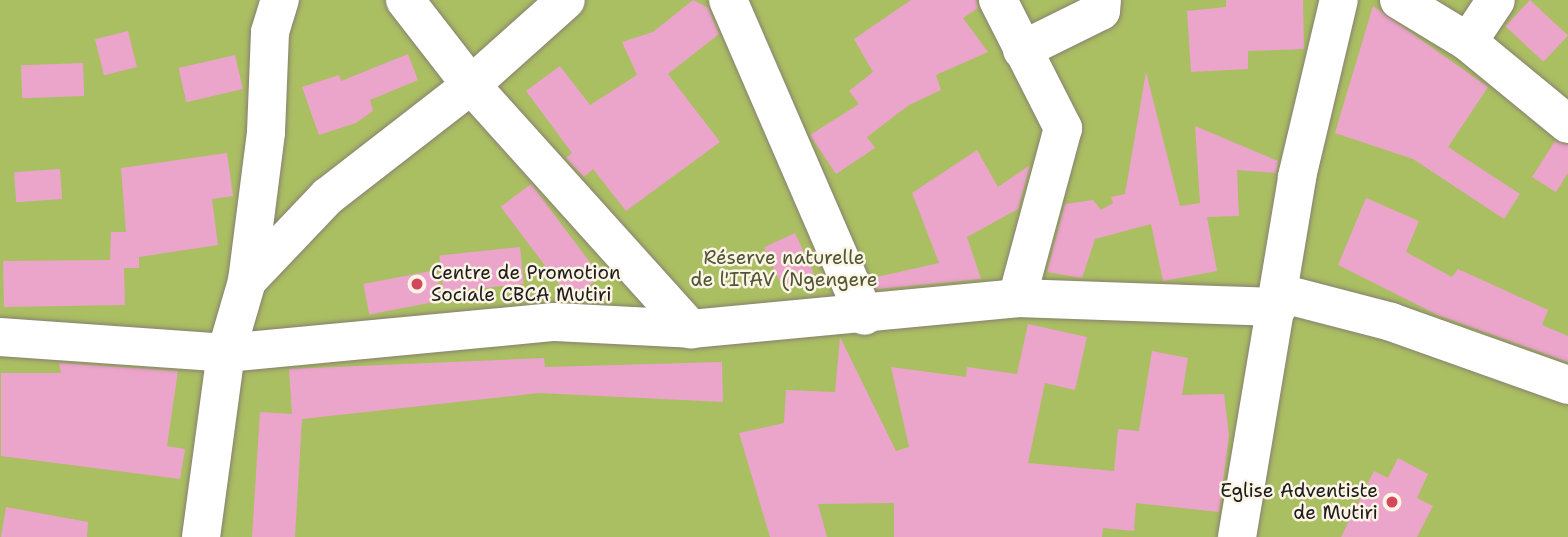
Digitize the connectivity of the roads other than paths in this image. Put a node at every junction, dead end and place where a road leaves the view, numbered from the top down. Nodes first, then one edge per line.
1 (280, 0) edge
2 (405, 0) edge
3 (566, 0) edge
4 (728, 0) edge
5 (998, 0) edge
6 (1102, 0) edge
7 (1339, 0) edge
8 (1399, 0) edge
9 (1496, 0) edge
10 (1468, 42) junction
11 (1022, 50) junction
12 (471, 85) junction
13 (1568, 124) edge
14 (247, 281) junction
15 (1017, 298) junction
16 (1279, 300) junction
17 (865, 316) junction
18 (691, 329) junction
19 (0, 337) edge
20 (226, 353) junction
21 (1568, 385) edge
22 (201, 537) edge
23 (1237, 537) edge

1 - 14 street
2 - 12 street
3 - 12 street
4 - 17 street
5 - 11 street
6 - 11 street
7 - 16 street
8 - 10 street
9 - 10 street
10 - 13 street
11 - 15 street
12 - 14 street
12 - 18 street
14 - 20 street
15 - 16 street
15 - 17 street
16 - 21 street
16 - 23 street
17 - 18 street
18 - 20 street
19 - 20 street
20 - 22 street

